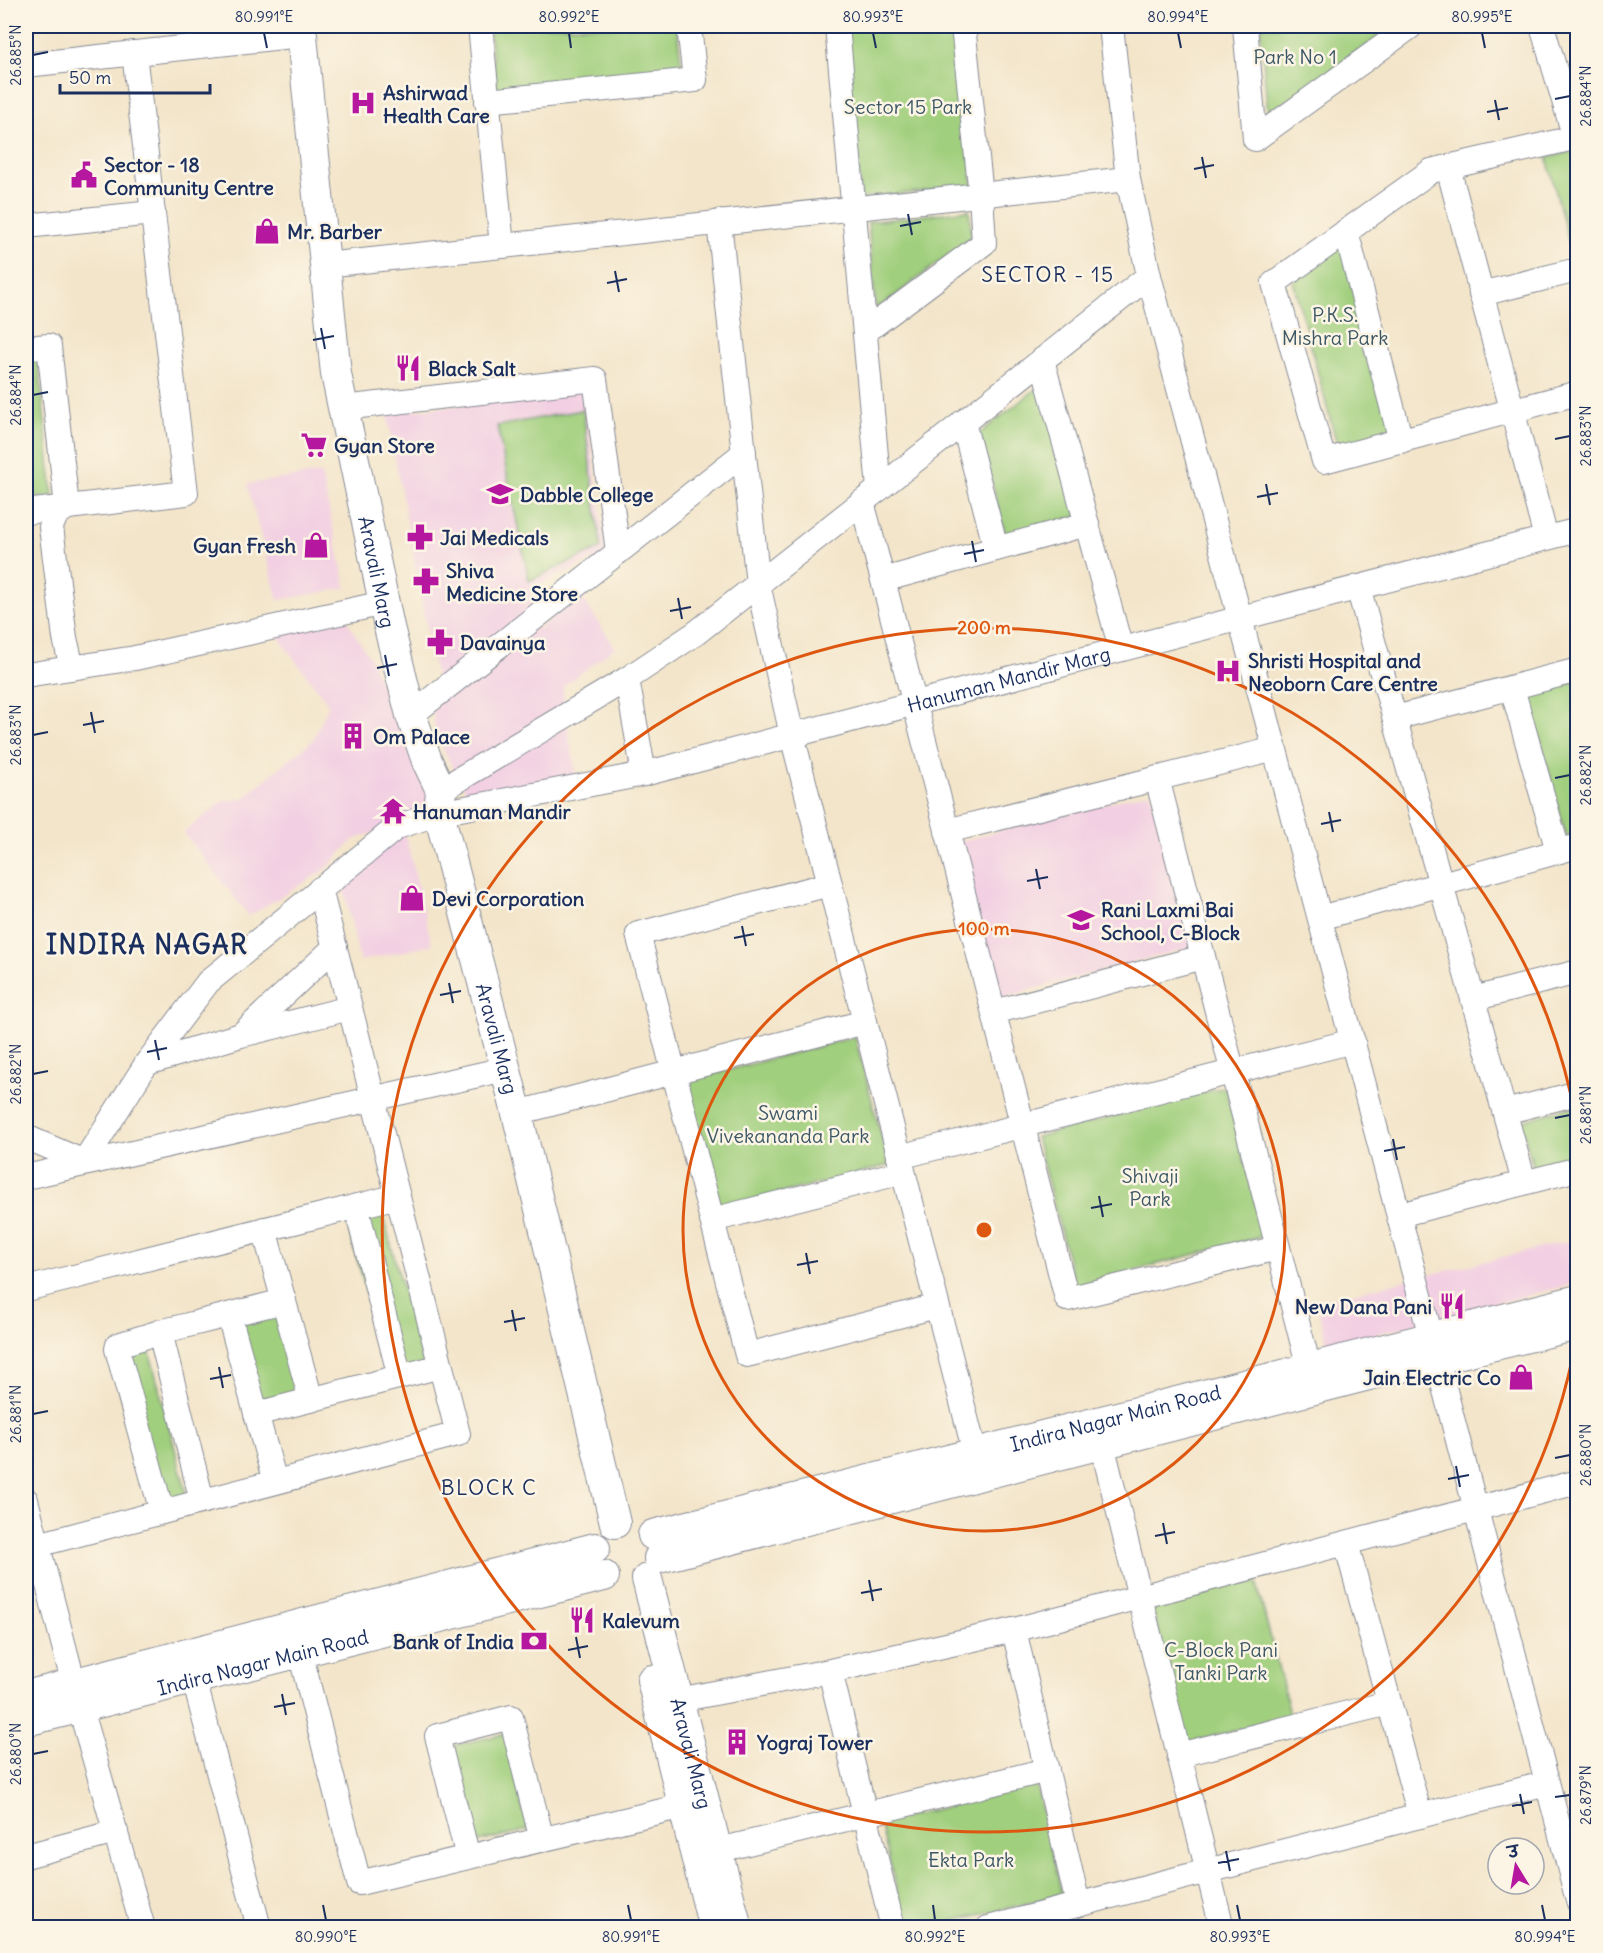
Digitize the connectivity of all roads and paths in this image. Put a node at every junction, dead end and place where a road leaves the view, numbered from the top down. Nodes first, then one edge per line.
1 (480, 26) edge
2 (689, 26) edge
3 (837, 26) edge
4 (963, 26) edge
5 (1111, 26) edge
6 (1245, 26) edge
7 (1409, 26) edge
8 (1542, 26) edge
9 (301, 30) edge
10 (134, 53) junction
11 (26, 64) edge
12 (487, 101) junction
13 (1576, 137) edge
14 (1448, 167) junction
15 (1128, 179) junction
16 (981, 195) junction
17 (854, 208) junction
18 (153, 213) junction
19 (719, 222) junction
20 (26, 226) edge
21 (1346, 231) junction
22 (502, 246) junction
23 (326, 265) junction
24 (1569, 273) dead end
25 (1149, 276) junction
26 (1481, 294) junction
27 (866, 331) junction
28 (26, 348) edge
29 (1042, 360) junction
30 (1578, 393) edge
31 (343, 408) junction
32 (1512, 411) junction
33 (963, 422) junction
34 (1401, 441) junction
35 (744, 453) junction
36 (870, 495) junction
37 (67, 507) junction
38 (26, 512) edge
39 (1087, 524) junction
40 (1578, 530) edge
41 (1546, 538) junction
42 (996, 549) junction
43 (618, 552) junction
44 (883, 580) junction
45 (758, 584) junction
46 (1358, 587) junction
47 (384, 603) junction
48 (1240, 618) junction
49 (1121, 650) junction
50 (72, 668) junction
51 (1578, 670) edge
52 (26, 675) edge
53 (627, 680) junction
54 (1512, 688) junction
55 (915, 703) junction
56 (411, 715) junction
57 (1395, 718) junction
58 (792, 735) junction
59 (1275, 748) junction
60 (644, 774) junction
61 (1157, 778) junction
62 (440, 801) junction
63 (948, 831) junction
64 (1568, 849) edge
65 (830, 884) junction
66 (1441, 884) junction
67 (320, 889) junction
68 (1320, 918) junction
69 (335, 947) junction
70 (1203, 957) junction
71 (1578, 972) edge
72 (1473, 999) junction
73 (350, 1008) junction
74 (994, 1012) junction
75 (865, 1022) junction
76 (241, 1035) junction
77 (1353, 1041) junction
78 (147, 1063) junction
79 (505, 1069) junction
80 (674, 1072) junction
81 (1233, 1072) junction
82 (1578, 1093) edge
83 (374, 1099) junction
84 (1505, 1112) junction
85 (517, 1113) junction
86 (1023, 1125) junction
87 (26, 1137) edge
88 (84, 1162) junction
89 (901, 1164) junction
90 (1578, 1169) edge
91 (26, 1177) edge
92 (1524, 1182) junction
93 (398, 1196) junction
94 (356, 1206) junction
95 (1399, 1215) junction
96 (712, 1220) junction
97 (264, 1229) junction
98 (1278, 1248) junction
99 (26, 1289) edge
100 (1578, 1300) edge
101 (284, 1301) junction
102 (937, 1306) junction
103 (229, 1315) junction
104 (1578, 1325) edge
105 (160, 1332) junction
106 (1434, 1348) junction
107 (441, 1366) junction
108 (1309, 1368) junction
109 (400, 1377) junction
110 (311, 1400) junction
111 (256, 1414) junction
112 (1101, 1444) junction
113 (978, 1464) junction
114 (275, 1482) junction
115 (1578, 1482) edge
116 (202, 1501) junction
117 (27, 1508) edge
118 (1476, 1509) junction
119 (162, 1512) junction
120 (615, 1523) junction
121 (1346, 1543) junction
122 (32, 1546) edge
123 (595, 1548) junction
124 (638, 1567) junction
125 (1140, 1597) junction
126 (1014, 1630) junction
127 (300, 1652) junction
128 (830, 1671) junction
129 (194, 1679) junction
130 (26, 1696) edge
131 (76, 1696) junction
132 (678, 1700) junction
133 (1389, 1703) junction
134 (26, 1721) edge
135 (1179, 1755) junction
136 (1047, 1770) junction
137 (1547, 1783) junction
138 (694, 1804) junction
139 (864, 1815) junction
140 (1420, 1816) junction
141 (116, 1832) junction
142 (542, 1840) junction
143 (706, 1853) junction
144 (26, 1857) edge
145 (468, 1857) junction
146 (1208, 1871) junction
147 (1578, 1901) edge
148 (1078, 1904) junction
149 (143, 1928) edge
150 (259, 1928) edge
151 (714, 1928) edge
152 (737, 1928) edge
153 (893, 1928) edge
154 (988, 1928) edge
155 (1222, 1928) edge

1 - 12 street
2 - 12 street
3 - 17 street
4 - 16 street
5 - 15 street
6 - 7 street
8 - 13 street
9 - 10 street
9 - 23 street, Aravali Marg
10 - 11 street
10 - 18 street
12 - 22 street
13 - 14 street
14 - 21 street
14 - 26 street
15 - 16 street
15 - 25 street
16 - 17 street
16 - 27 street
17 - 19 street
17 - 27 street
18 - 20 street
18 - 37 street
19 - 22 street
19 - 35 street
21 - 34 street
21 - 34 street
22 - 23 street
23 - 31 street, Aravali Marg
24 - 26 street
25 - 29 street
25 - 48 street
26 - 32 street
27 - 36 street
28 - 37 street
29 - 33 street
29 - 39 street
30 - 32 street
31 - 43 street
31 - 47 street, Aravali Marg
32 - 34 street
32 - 41 street
33 - 36 street
33 - 42 street
35 - 43 street
35 - 45 street
36 - 44 street
36 - 45 street
37 - 38 street
37 - 50 street
39 - 42 street
39 - 49 street
40 - 41 street, Hanuman Mandir Marg
41 - 46 street, Hanuman Mandir Marg
42 - 44 street
43 - 56 street
44 - 55 street
45 - 53 street
45 - 58 street
46 - 48 street, Hanuman Mandir Marg
46 - 57 street
47 - 50 street
47 - 56 street, Aravali Marg
48 - 49 street, Hanuman Mandir Marg
48 - 59 street
49 - 55 street, Hanuman Mandir Marg
50 - 52 street
51 - 54 street
53 - 60 street
53 - 62 street
54 - 57 street
54 - 64 street
55 - 58 street, Hanuman Mandir Marg
55 - 63 street
56 - 62 street, Aravali Marg
57 - 66 street
58 - 60 street, Hanuman Mandir Marg
58 - 65 street
59 - 61 street
59 - 68 street
60 - 62 street, Hanuman Mandir Marg
61 - 63 street
61 - 70 street
62 - 67 street
62 - 79 street, Aravali Marg
63 - 74 street
64 - 66 street
65 - 75 street
65 - 80 street
66 - 68 street
66 - 72 street
67 - 69 street
67 - 78 street
68 - 77 street
69 - 73 street
69 - 76 street
70 - 74 street
70 - 81 street
71 - 72 street
72 - 84 street
73 - 76 street
73 - 83 street
74 - 86 street
75 - 80 street
75 - 89 street
76 - 78 street
77 - 81 street
77 - 95 street
78 - 88 street
79 - 83 street
79 - 85 street, Aravali Marg
80 - 85 street
80 - 96 street
81 - 86 street
81 - 98 street
82 - 84 street
83 - 88 street
83 - 93 street
84 - 92 street
85 - 120 street, Aravali Marg
86 - 89 street
86 - 98 street
87 - 88 street
88 - 91 street
89 - 96 street
89 - 102 street
90 - 92 street
92 - 95 street
93 - 94 street
93 - 107 street
94 - 97 street
94 - 109 street
95 - 106 street
96 - 102 street
97 - 99 street
97 - 101 street
98 - 108 street
100 - 106 street, Indira Nagar Main Road
101 - 103 street
101 - 110 street
102 - 113 street
103 - 105 street
103 - 111 street
104 - 106 street, Indira Nagar Main Road
105 - 116 street
105 - 119 street
106 - 108 street, Indira Nagar Main Road
106 - 112 street, Indira Nagar Main Road
106 - 118 street
107 - 109 street
107 - 114 street
108 - 113 street, Indira Nagar Main Road
109 - 110 street
110 - 111 street
111 - 114 street
112 - 113 street, Indira Nagar Main Road
112 - 125 street
113 - 124 street, Indira Nagar Main Road
114 - 116 street
115 - 118 street
116 - 119 street
117 - 122 street
118 - 121 street
118 - 137 street
119 - 122 street
120 - 123 street
120 - 124 street
121 - 125 street
121 - 133 street
122 - 131 street
123 - 124 street
123 - 131 street, Indira Nagar Main Road
124 - 127 street, Indira Nagar Main Road
124 - 132 street, Aravali Marg
124 - 138 street, Aravali Marg
125 - 126 street
125 - 135 street
126 - 128 street
126 - 136 street
127 - 129 street, Indira Nagar Main Road
127 - 145 street
128 - 132 street
128 - 139 street
129 - 131 street, Indira Nagar Main Road
129 - 150 street
130 - 131 street, Indira Nagar Main Road
131 - 134 street, Indira Nagar Main Road
131 - 141 street
132 - 138 street, Aravali Marg
133 - 135 street
133 - 140 street
135 - 146 street
136 - 139 street
136 - 148 street
137 - 140 street
137 - 147 street
138 - 142 street
138 - 143 street, Aravali Marg
139 - 143 street
139 - 153 street
140 - 146 street
141 - 144 street
141 - 149 street
142 - 145 street
142 - 145 street
143 - 151 street, Aravali Marg
143 - 152 street, Aravali Marg
146 - 148 street
146 - 155 street
148 - 154 street

